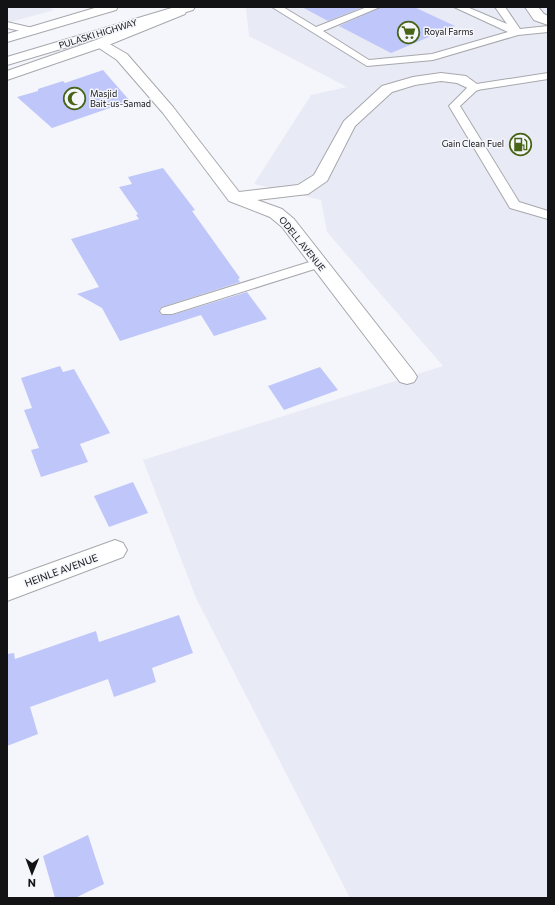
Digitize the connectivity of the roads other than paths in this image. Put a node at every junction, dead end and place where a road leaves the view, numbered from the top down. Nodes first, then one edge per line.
1 (112, 7) edge
2 (187, 7) edge
3 (293, 7) edge
4 (376, 7) edge
5 (459, 7) edge
6 (500, 7) edge
7 (531, 7) edge
8 (280, 9) edge
9 (548, 21) edge
10 (7, 25) edge
11 (548, 29) edge
12 (34, 30) junction
13 (315, 31) junction
14 (517, 32) junction
15 (7, 38) edge
16 (102, 43) junction
17 (7, 61) edge
18 (7, 76) edge
19 (548, 76) edge
20 (474, 87) junction
21 (235, 197) junction
22 (548, 214) edge
23 (319, 264) junction
24 (167, 311) dead end
25 (407, 378) dead end
26 (115, 550) dead end
27 (7, 590) edge

1 - 12 main road
2 - 16 main road
2 - 17 main road, PULASKI HIGHWAY
3 - 8 lane
4 - 13 lane
5 - 14 lane
6 - 14 lane
7 - 9 main road
8 - 13 lane
10 - 12 lane
11 - 14 lane
12 - 15 main road
13 - 14 lane
16 - 18 main road
16 - 21 main road
19 - 20 lane
20 - 21 main road
20 - 22 lane
21 - 23 main road, ODELL AVENUE
23 - 24 lane
23 - 25 main road, ODELL AVENUE
26 - 27 main road, HEINLE AVENUE

